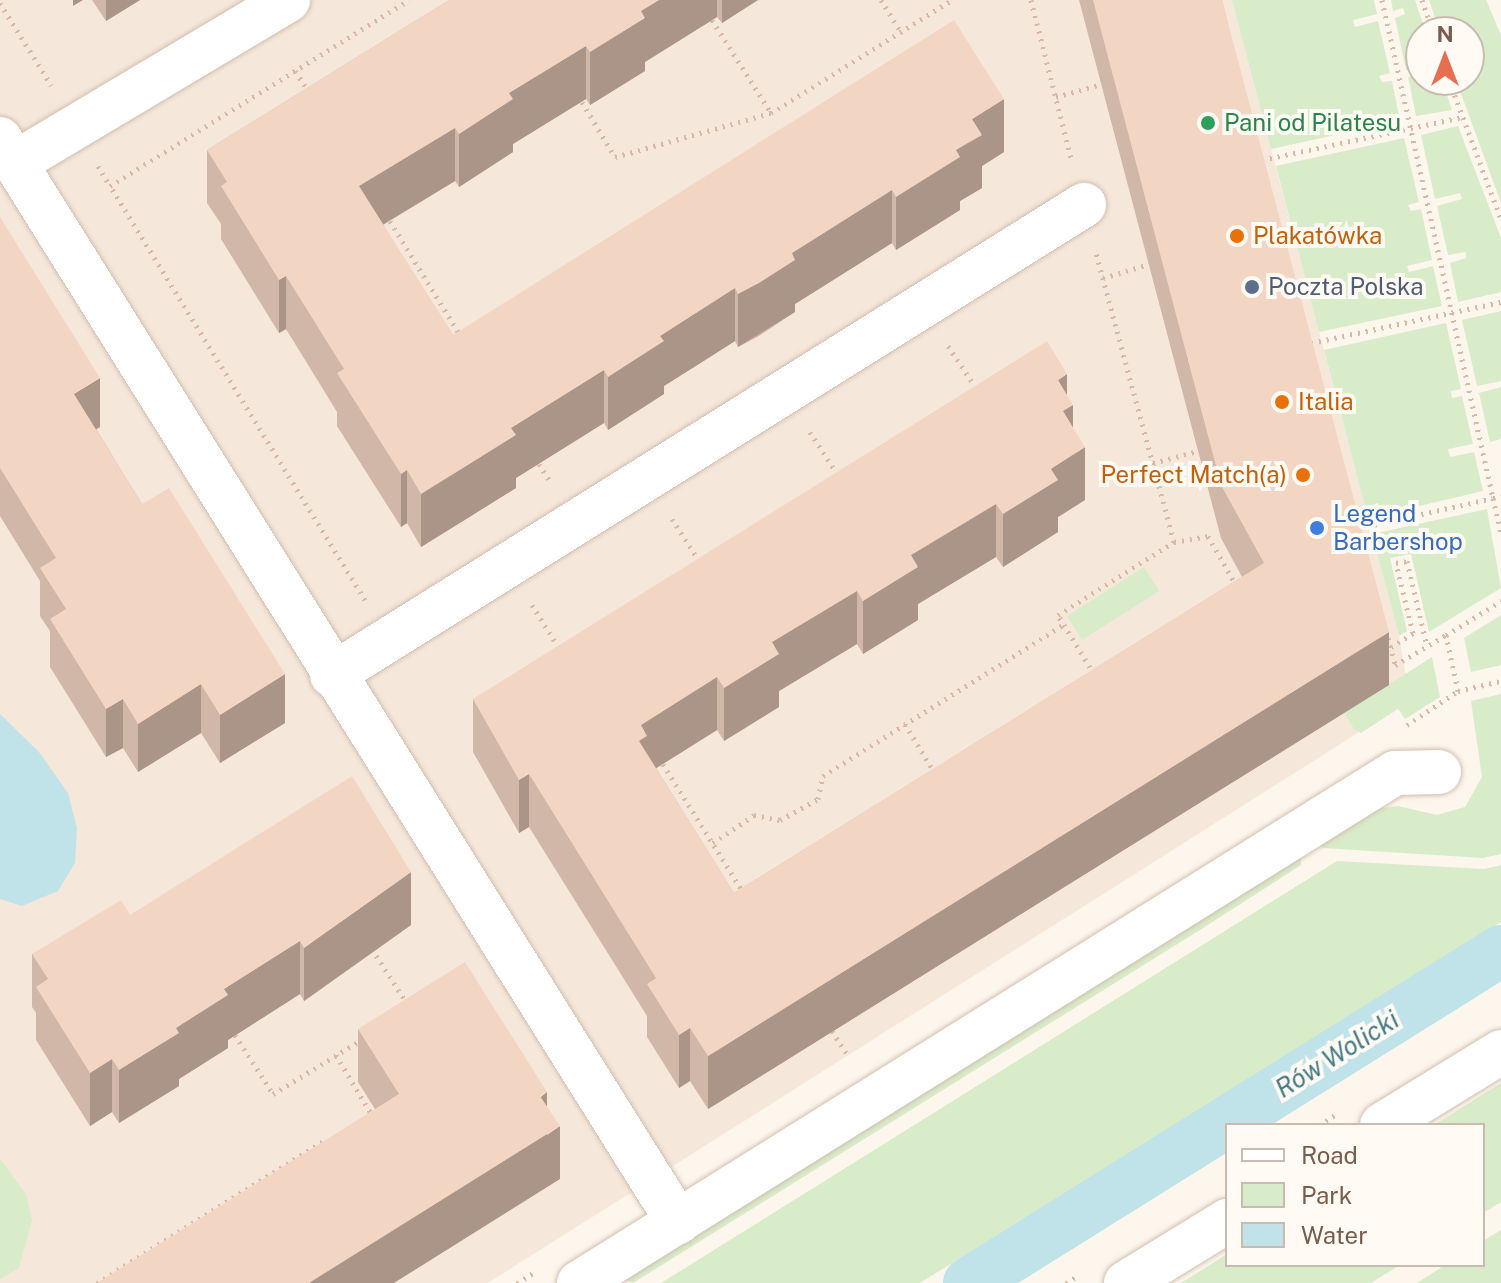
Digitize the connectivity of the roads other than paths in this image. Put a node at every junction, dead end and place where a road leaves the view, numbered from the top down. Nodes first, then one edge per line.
1 (288, 0) edge
2 (8, 151) edge
3 (1084, 205) road end
4 (332, 675) junction
5 (1439, 772) dead end
6 (1501, 1052) edge
7 (1385, 1123) edge
8 (678, 1222) junction
9 (1225, 1222) edge
10 (579, 1283) edge
11 (1126, 1283) edge

1 - 2 street
2 - 4 street
3 - 4 street
4 - 8 street
5 - 8 street
6 - 7 street
8 - 10 street
9 - 11 street

